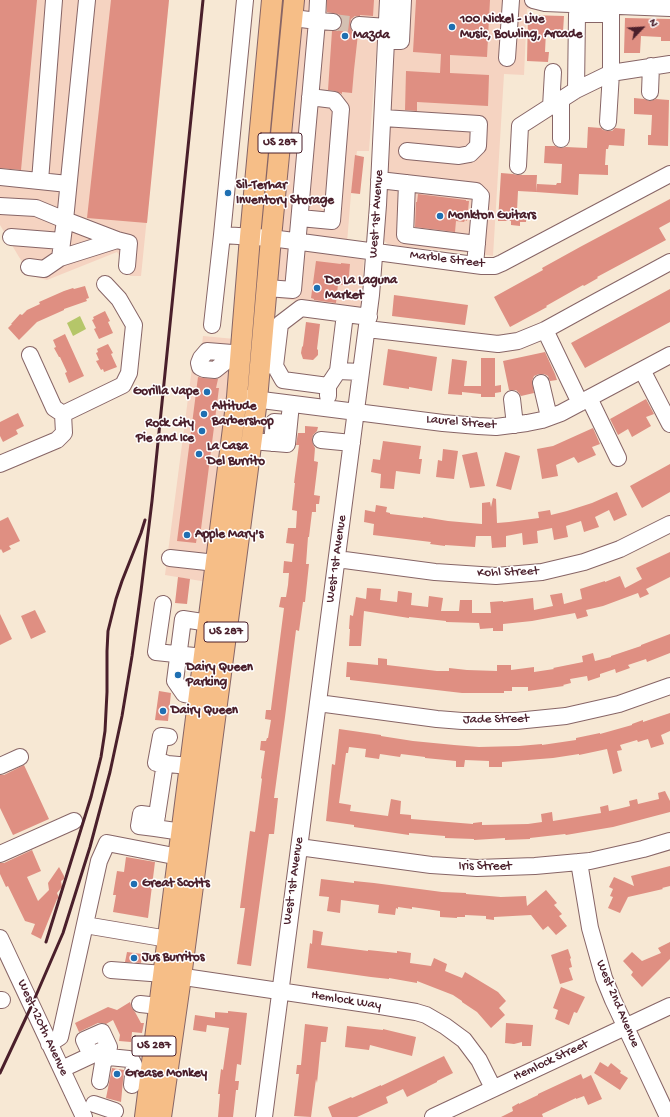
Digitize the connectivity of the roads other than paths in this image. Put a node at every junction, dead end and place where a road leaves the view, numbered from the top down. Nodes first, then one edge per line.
1 (54, 0) edge
2 (87, 0) edge
3 (245, 0) edge
4 (272, 0) edge
5 (318, 0) edge
6 (388, 0) edge
7 (402, 0) edge
8 (511, 0) edge
9 (533, 0) edge
10 (670, 8) edge
11 (294, 9) edge
12 (317, 21) junction
13 (333, 22) tunnel mouth
14 (359, 25) tunnel mouth
15 (387, 34) junction
16 (507, 58) dead end
17 (670, 64) edge
18 (651, 66) junction
19 (553, 72) dead end
20 (611, 73) junction
21 (576, 90) junction
22 (650, 92) dead end
23 (310, 97) junction
24 (556, 104) junction
25 (382, 118) junction
26 (608, 122) dead end
27 (561, 139) dead end
28 (406, 151) dead end
29 (518, 166) dead end
30 (670, 174) edge
31 (0, 177) edge
32 (379, 180) junction
33 (40, 181) junction
34 (407, 183) junction
35 (68, 184) junction
36 (0, 206) edge
37 (300, 218) junction
38 (65, 220) junction
39 (222, 235) junction
40 (404, 235) junction
41 (11, 237) dead end
42 (250, 237) junction
43 (271, 238) junction
44 (117, 240) junction
45 (62, 241) junction
46 (298, 242) junction
47 (477, 244) junction
48 (375, 252) junction
49 (403, 255) junction
50 (60, 258) junction
51 (670, 262) edge
52 (475, 265) junction
53 (128, 266) dead end
54 (29, 267) dead end
55 (106, 284) dead end
56 (267, 288) junction
57 (345, 314) junction
58 (272, 323) junction
59 (368, 323) junction
60 (212, 325) dead end
61 (545, 330) junction
62 (207, 351) dead end
63 (236, 353) junction
64 (30, 355) dead end
65 (670, 355) edge
66 (268, 365) junction
67 (642, 370) junction
68 (338, 371) junction
69 (362, 372) junction
70 (283, 380) junction
71 (541, 383) dead end
72 (328, 386) junction
73 (237, 397) junction
74 (512, 399) dead end
75 (257, 400) junction
76 (584, 400) junction
77 (285, 403) junction
78 (328, 408) junction
79 (356, 411) junction
80 (63, 414) junction
81 (549, 417) junction
82 (670, 424) edge
83 (515, 425) junction
84 (321, 440) dead end
85 (252, 441) junction
86 (352, 443) junction
87 (618, 458) dead end
88 (0, 464) edge
89 (670, 524) edge
90 (170, 558) dead end
91 (337, 559) junction
92 (216, 563) junction
93 (163, 604) dead end
94 (209, 623) junction
95 (179, 654) junction
96 (204, 657) junction
97 (670, 686) edge
98 (199, 697) junction
99 (318, 703) junction
100 (169, 737) dead end
101 (20, 757) dead end
102 (165, 763) junction
103 (0, 766) edge
104 (190, 766) junction
105 (74, 822) dead end
106 (182, 832) junction
107 (670, 841) edge
108 (299, 847) junction
109 (0, 854) edge
110 (179, 857) junction
111 (579, 862) junction
112 (85, 925) junction
113 (0, 938) edge
114 (168, 938) junction
115 (6, 967) edge
116 (111, 970) dead end
117 (172, 975) junction
118 (280, 991) junction
119 (140, 1004) dead end
120 (160, 1006) junction
121 (670, 1006) edge
122 (626, 1026) junction
123 (50, 1044) junction
124 (91, 1055) dead end
125 (62, 1069) junction
126 (100, 1081) dead end
127 (132, 1085) dead end
128 (493, 1088) junction
129 (94, 1104) dead end
130 (115, 1111) dead end
131 (84, 1117) edge
132 (145, 1117) edge
133 (161, 1117) edge
134 (264, 1117) edge
135 (433, 1117) edge
136 (668, 1117) edge

1 - 33 street
2 - 35 street
3 - 39 street
4 - 42 main road, US 287
5 - 12 street
6 - 15 street, West 1st Avenue
7 - 15 street
8 - 16 street
9 - 10 street
11 - 12 street
11 - 43 main road, US 287
12 - 13 street
12 - 23 street
14 - 15 street
15 - 25 street, West 1st Avenue
17 - 18 street
18 - 20 street
18 - 22 street
19 - 24 street
20 - 21 street
20 - 21 street
20 - 26 street
21 - 24 street
23 - 37 street
23 - 37 street
24 - 27 street
24 - 29 street
25 - 28 street
25 - 32 street, West 1st Avenue
30 - 52 street, Marble Street
31 - 33 street
32 - 34 street
32 - 48 street, West 1st Avenue
33 - 35 street
34 - 40 street
34 - 47 street
35 - 38 street
36 - 38 street
37 - 46 street
38 - 44 street
38 - 45 street
39 - 42 street, Marble Street
39 - 60 street
40 - 47 street
40 - 49 street
41 - 45 street
42 - 43 street, Marble Street
42 - 63 main road, US 287
43 - 46 street, Marble Street
43 - 56 main road, US 287
44 - 50 street
44 - 53 street
45 - 50 street
46 - 48 street, Marble Street
46 - 56 street
47 - 52 street
48 - 49 street, Marble Street
48 - 59 street, West 1st Avenue
49 - 52 street, Marble Street
50 - 54 street
51 - 61 street
55 - 80 street
56 - 58 main road, US 287
57 - 58 street
57 - 59 street
57 - 68 street
58 - 66 main road, US 287
59 - 61 street
59 - 69 street, West 1st Avenue
61 - 76 street
62 - 63 street
63 - 73 main road, US 287
64 - 80 street
65 - 67 street, Laurel Street
66 - 70 street
66 - 75 main road, US 287
67 - 76 street, Laurel Street
67 - 82 street
68 - 69 street
68 - 72 street
69 - 79 street, West 1st Avenue
70 - 72 street
70 - 77 street
71 - 81 street
72 - 78 street
73 - 75 street, Laurel Street
73 - 92 main road, US 287
74 - 83 street
75 - 77 street, Laurel Street
75 - 85 main road, US 287
76 - 81 street, Laurel Street
76 - 87 street
77 - 78 street, Laurel Street
77 - 85 street
78 - 79 street, Laurel Street
79 - 83 street, Laurel Street
79 - 86 street, West 1st Avenue
80 - 88 street
81 - 83 street, Laurel Street
84 - 86 street
85 - 117 main road, US 287
86 - 91 street, West 1st Avenue
89 - 91 street, Kohl Street
90 - 92 street
91 - 99 street, West 1st Avenue
92 - 94 main road, US 287
93 - 95 street
94 - 95 street
94 - 96 main road, US 287
95 - 96 street
95 - 98 street
96 - 98 main road, US 287
97 - 99 street, Jade Street
98 - 104 main road, US 287
99 - 108 street, West 1st Avenue
100 - 102 street
101 - 103 street
102 - 104 street
102 - 106 street
104 - 106 main road, US 287
105 - 109 street
106 - 110 main road, US 287
107 - 111 street, Iris Street
108 - 111 street, Iris Street
108 - 118 street, West 1st Avenue
110 - 112 street
110 - 114 main road, US 287
111 - 122 street, West 2nd Avenue
112 - 114 street
112 - 123 street
113 - 115 street, West 120th Avenue
114 - 117 main road, US 287
115 - 123 street, West 120th Avenue
116 - 117 street, Hemlock Way
117 - 118 street, Hemlock Way
117 - 120 main road, US 287
117 - 133 main road, US 287
118 - 128 street, Hemlock Way
118 - 134 street, West 1st Avenue
119 - 120 street
120 - 132 main road, US 287
121 - 122 street, Hemlock Street
122 - 128 street, Hemlock Street
122 - 136 street, West 2nd Avenue
123 - 125 street, West 120th Avenue
124 - 125 street
125 - 131 street, West 120th Avenue
126 - 127 street
128 - 135 street, Hemlock Street
129 - 130 street

